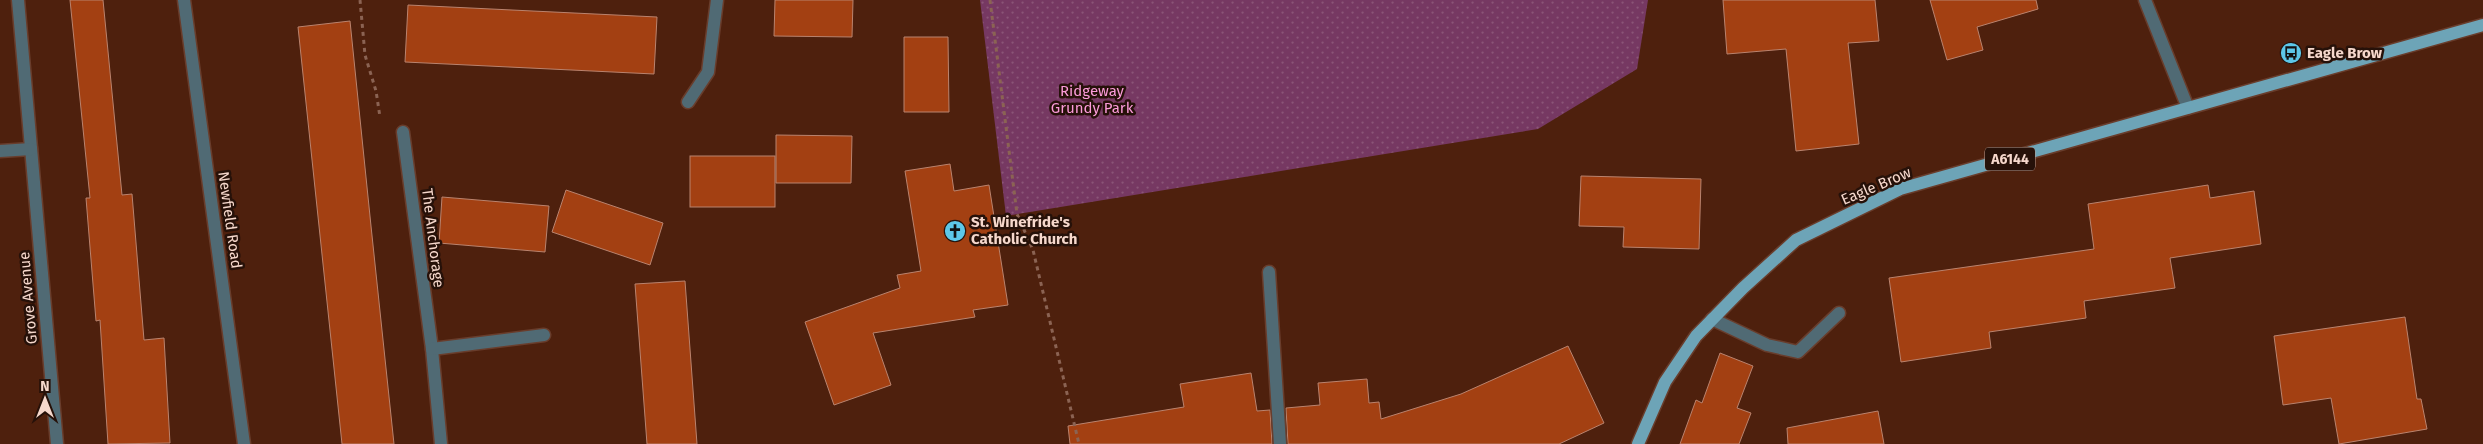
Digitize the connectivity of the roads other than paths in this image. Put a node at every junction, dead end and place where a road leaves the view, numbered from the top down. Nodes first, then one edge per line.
1 (18, 0) edge
2 (184, 0) edge
3 (717, 0) edge
4 (2145, 0) edge
5 (2483, 25) edge
6 (688, 102) dead end
7 (2188, 108) junction
8 (403, 132) road end
9 (31, 149) junction
10 (0, 151) edge
11 (1269, 272) dead end
12 (1839, 314) dead end
13 (1712, 319) junction
14 (544, 335) dead end
15 (432, 349) junction
16 (57, 444) edge
17 (244, 444) edge
18 (441, 444) edge
19 (1280, 444) edge
20 (1638, 444) edge

1 - 9 street, Grove Avenue
2 - 17 street, Newfield Road
3 - 6 street
4 - 7 street
5 - 7 main road, Eagle Brow / A6144
7 - 13 main road, Eagle Brow / A6144
8 - 15 street, The Anchorage
9 - 10 street
9 - 16 street, Grove Avenue
11 - 19 street
12 - 13 street
13 - 20 main road, Eagle Brow / A6144
14 - 15 street
15 - 18 street, The Anchorage

